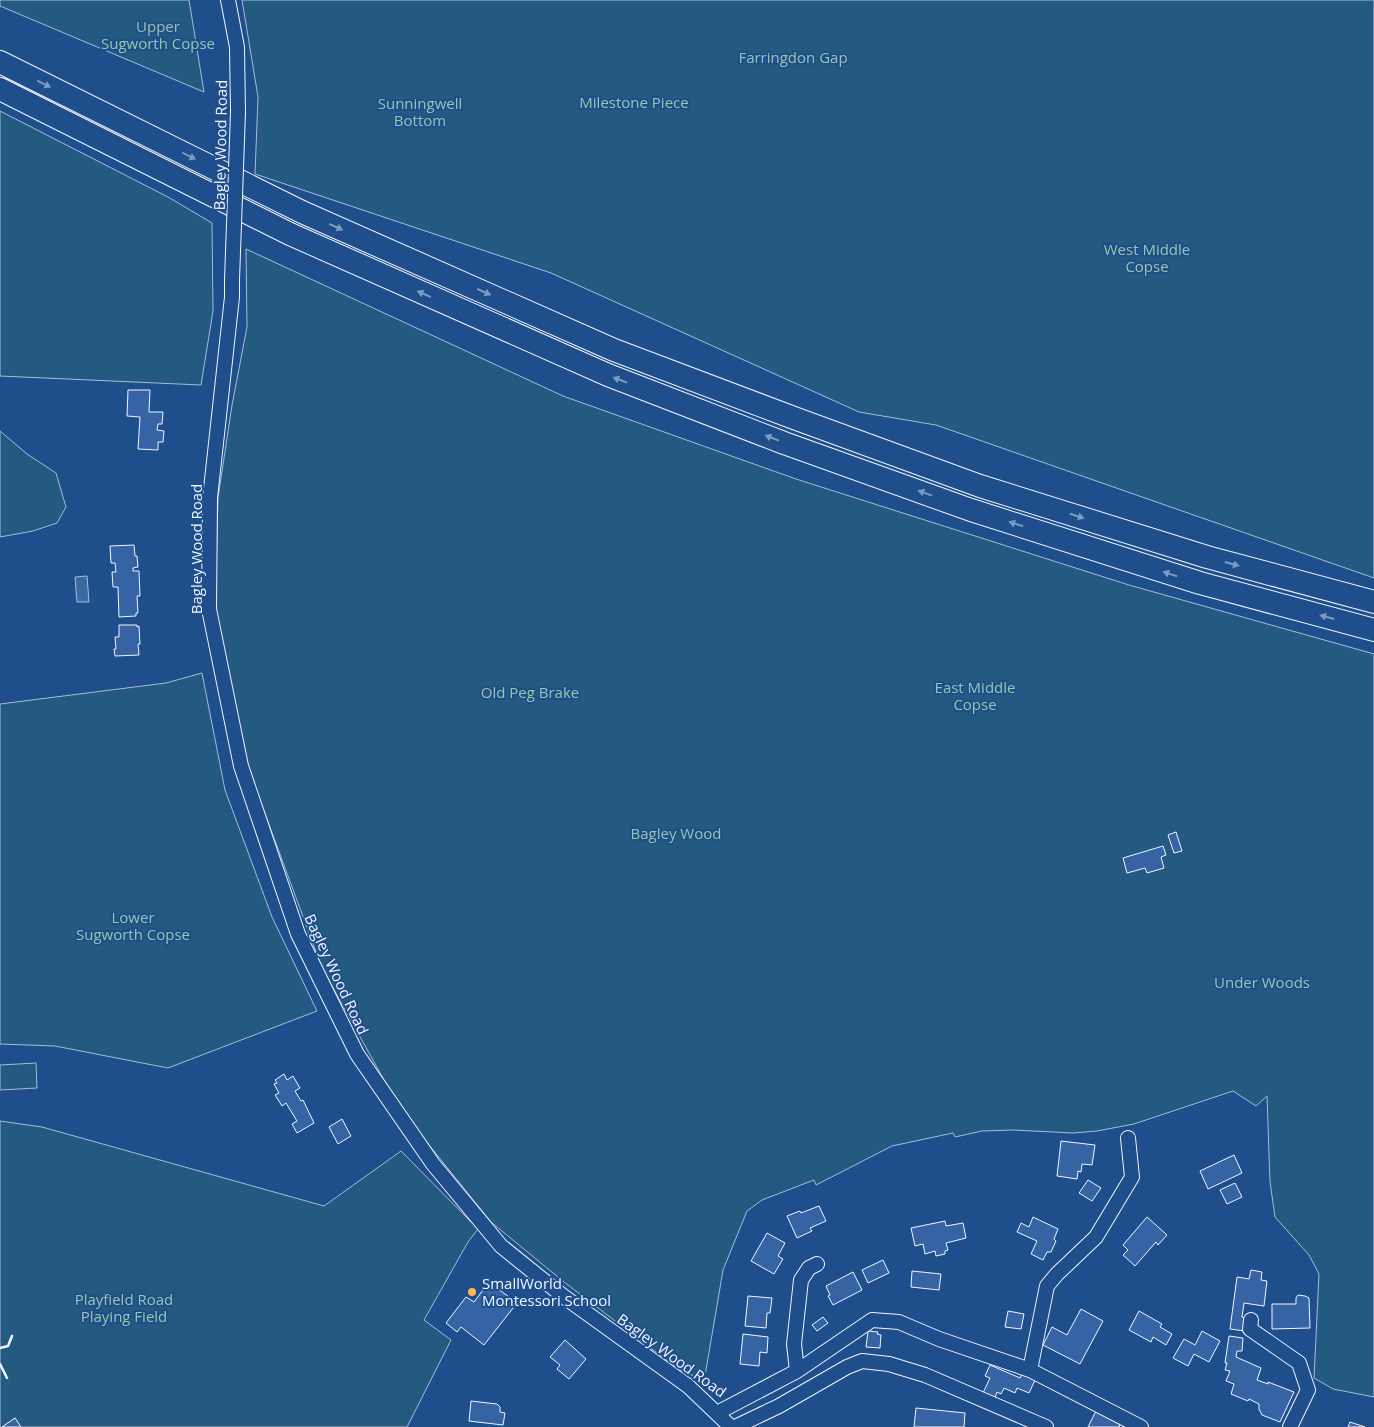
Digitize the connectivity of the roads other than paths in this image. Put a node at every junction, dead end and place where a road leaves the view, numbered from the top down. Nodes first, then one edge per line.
1 (228, 0) edge
2 (0, 62) edge
3 (0, 89) edge
4 (1374, 602) edge
5 (1374, 630) edge
6 (1128, 1138) dead end
7 (811, 1265) dead end
8 (1251, 1320) dead end
9 (1030, 1370) junction
10 (797, 1371) junction
11 (717, 1413) junction
12 (731, 1427) edge
13 (735, 1427) edge
14 (1046, 1427) edge
15 (1141, 1427) edge
16 (1290, 1427) edge

1 - 11 street, Bagley Wood Road, bridge
2 -> 4 highway
5 -> 3 highway
6 - 9 street
7 - 10 street
8 - 16 street
9 - 10 street, Bagley Wood Road
9 - 15 street, Bagley Wood Road
10 - 11 street, Bagley Wood Road
11 - 12 street
13 - 14 street

